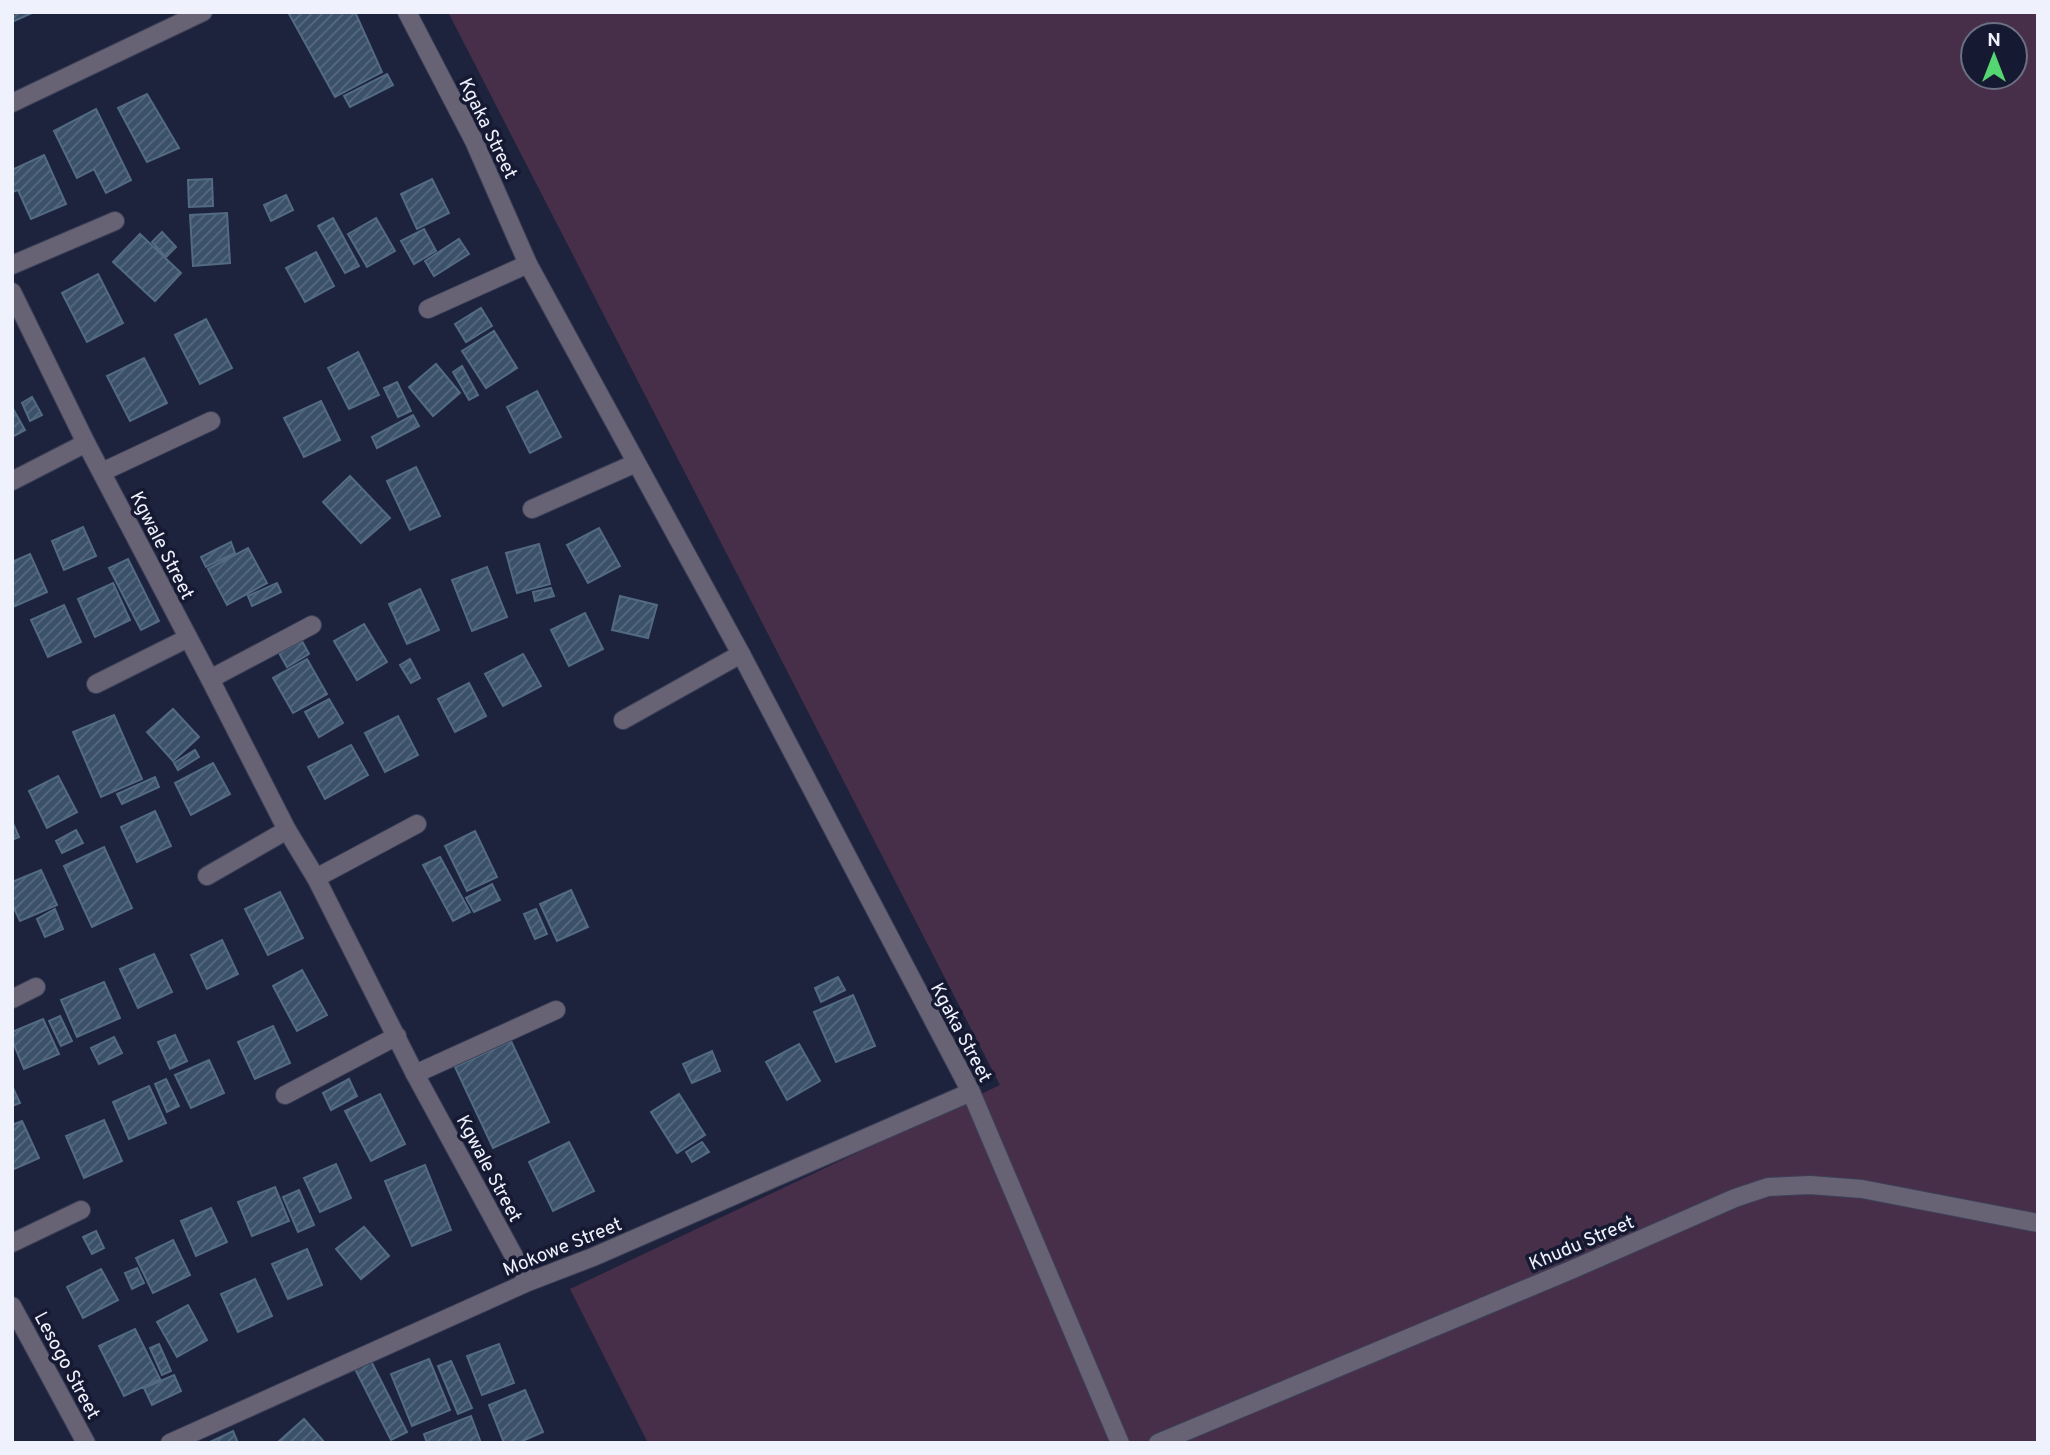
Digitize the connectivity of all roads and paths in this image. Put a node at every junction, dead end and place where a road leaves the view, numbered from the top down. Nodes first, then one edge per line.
1 (203, 12) edge
2 (407, 12) edge
3 (12, 103) edge
4 (115, 221) dead end
5 (528, 264) junction
6 (12, 265) edge
7 (12, 292) edge
8 (428, 309) dead end
9 (211, 421) dead end
10 (86, 443) junction
11 (636, 463) junction
12 (102, 472) junction
13 (12, 481) edge
14 (532, 509) dead end
15 (312, 625) dead end
16 (188, 638) junction
17 (741, 654) junction
18 (210, 679) junction
19 (96, 684) dead end
20 (622, 720) dead end
21 (417, 824) dead end
22 (287, 831) junction
23 (207, 876) dead end
24 (316, 878) junction
25 (36, 987) dead end
26 (12, 999) edge
27 (556, 1010) dead end
28 (397, 1036) junction
29 (415, 1074) junction
30 (971, 1093) junction
31 (285, 1095) dead end
32 (81, 1210) dead end
33 (2038, 1223) edge
34 (12, 1243) edge
35 (528, 1282) junction
36 (12, 1306) edge
37 (86, 1443) edge
38 (170, 1443) edge
39 (1120, 1443) edge
40 (1158, 1443) edge

1 - 3 street
2 - 5 street, Kgaka Street
4 - 6 street
5 - 8 street
5 - 11 street, Kgaka Street
7 - 10 street, Kgwale Street
9 - 12 street
10 - 12 street, Kgwale Street
10 - 13 street
11 - 14 street
11 - 17 street, Kgaka Street
12 - 16 street, Kgwale Street
15 - 18 street
16 - 18 street, Kgwale Street
16 - 19 street
17 - 20 street
17 - 30 street, Kgaka Street
18 - 22 street, Kgwale Street
21 - 24 street
22 - 23 street
22 - 24 street, Kgwale Street
24 - 28 street, Kgwale Street
25 - 26 street
27 - 29 street
28 - 29 street, Kgwale Street
28 - 31 street
29 - 35 street, Kgwale Street
30 - 35 street, Mokowe Street
30 - 39 street, Kgaka Street
32 - 34 street
33 - 40 street, Khudu Street
35 - 38 street, Mokowe Street
36 - 37 street, Lesogo Street

